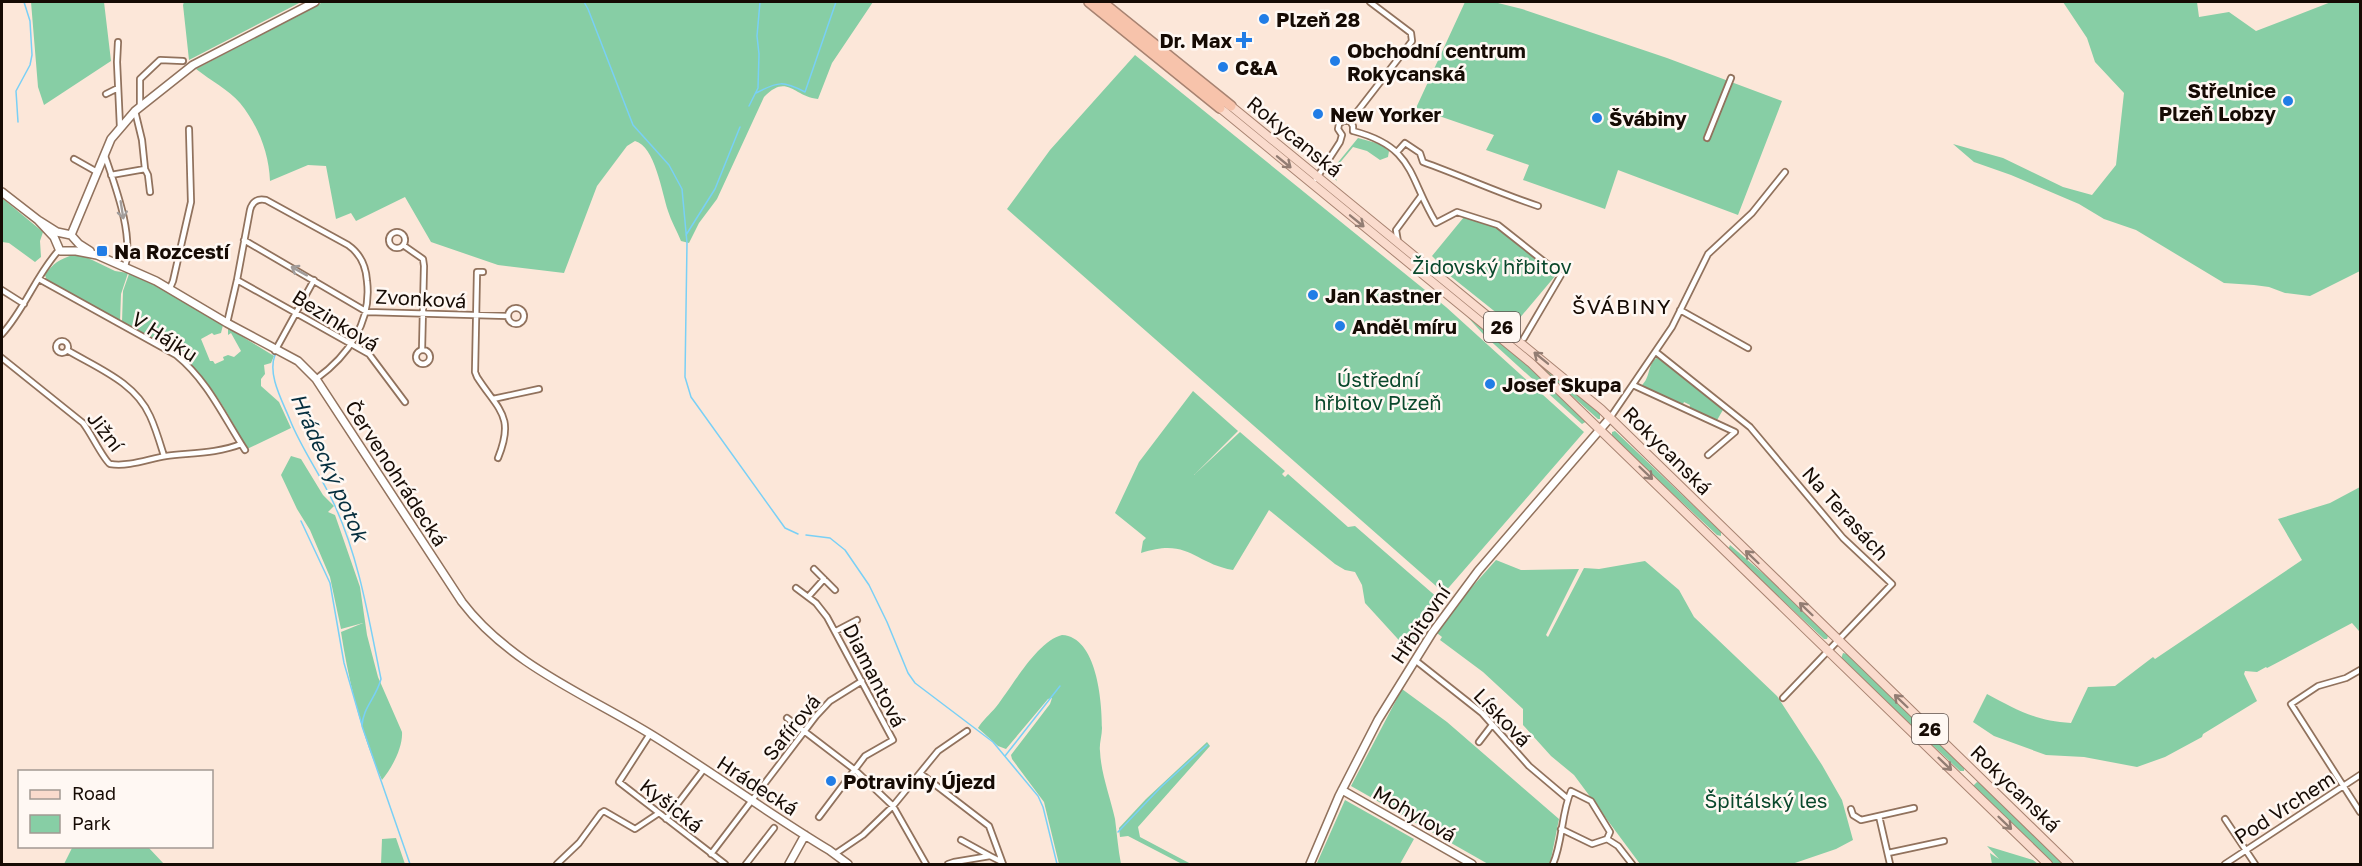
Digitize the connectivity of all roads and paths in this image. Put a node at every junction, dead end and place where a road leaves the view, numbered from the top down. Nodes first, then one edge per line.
1 (315, 2) edge
2 (1089, 2) edge
3 (1102, 2) edge
4 (1370, 2) edge
5 (118, 42) dead end
6 (183, 61) dead end
7 (1731, 78) dead end
8 (118, 88) junction
9 (106, 94) dead end
10 (1231, 106) joint
11 (1220, 108) joint
12 (137, 109) junction
13 (1350, 121) junction
14 (120, 127) junction
15 (189, 129) dead end
16 (1353, 131) junction
17 (1342, 135) junction
18 (1707, 138) dead end
19 (1397, 152) junction
20 (105, 156) junction
21 (74, 159) dead end
22 (145, 169) junction
23 (97, 172) junction
24 (1785, 172) dead end
25 (111, 175) junction
26 (1317, 177) junction
27 (1312, 185) junction
28 (2, 192) edge
29 (150, 192) dead end
30 (1421, 195) junction
31 (1538, 206) dead end
32 (38, 220) junction
33 (62, 234) junction
34 (73, 237) junction
35 (244, 240) junction
36 (56, 241) junction
37 (1398, 242) junction
38 (403, 245) dead end
39 (59, 250) junction
40 (71, 251) junction
41 (97, 255) junction
42 (125, 267) junction
43 (483, 272) dead end
44 (39, 279) junction
45 (237, 280) junction
46 (314, 280) junction
47 (170, 288) junction
48 (2, 290) edge
49 (24, 304) junction
50 (1680, 310) junction
51 (296, 312) junction
52 (367, 312) junction
53 (423, 314) junction
54 (476, 315) junction
55 (508, 316) dead end
56 (227, 323) junction
57 (2, 334) edge
58 (1524, 338) dead end
59 (350, 343) junction
60 (1748, 348) dead end
61 (67, 350) dead end
62 (422, 350) dead end
63 (275, 351) junction
64 (1656, 352) junction
65 (2, 358) edge
66 (316, 379) junction
67 (1633, 385) junction
68 (539, 388) dead end
69 (493, 399) junction
70 (405, 402) dead end
71 (1610, 418) junction
72 (1600, 429) junction
73 (241, 444) junction
74 (245, 450) dead end
75 (1708, 455) dead end
76 (164, 456) junction
77 (498, 458) dead end
78 (814, 569) dead end
79 (824, 579) junction
80 (796, 588) dead end
81 (835, 590) dead end
82 (808, 597) junction
83 (857, 620) dead end
84 (836, 631) junction
85 (1838, 641) junction
86 (1828, 651) junction
87 (1414, 660) junction
88 (2361, 670) edge
89 (862, 681) junction
90 (1784, 698) dead end
91 (787, 718) dead end
92 (1492, 725) junction
93 (966, 731) dead end
94 (805, 732) junction
95 (650, 734) junction
96 (1479, 742) dead end
97 (704, 769) junction
98 (855, 770) junction
99 (920, 773) junction
100 (2361, 775) edge
101 (2344, 786) junction
102 (1342, 790) junction
103 (1568, 799) junction
104 (752, 801) junction
105 (893, 806) junction
106 (1914, 808) dead end
107 (1851, 809) dead end
108 (2361, 812) edge
109 (659, 813) junction
110 (1879, 816) junction
111 (819, 817) dead end
112 (666, 819) junction
113 (2224, 819) dead end
114 (774, 828) dead end
115 (1561, 829) junction
116 (805, 836) junction
117 (1607, 839) junction
118 (961, 840) dead end
119 (1944, 841) dead end
120 (2246, 851) junction
121 (711, 854) junction
122 (835, 854) junction
123 (1888, 854) junction
124 (990, 856) junction
125 (1002, 863) edge
126 (558, 864) edge
127 (724, 864) edge
128 (746, 864) edge
129 (789, 864) edge
130 (848, 864) edge
131 (926, 864) edge
132 (948, 864) edge
133 (1310, 864) edge
134 (1472, 864) edge
135 (1553, 864) edge
136 (1632, 864) edge
137 (1890, 864) edge
138 (2048, 864) edge
139 (2069, 864) edge
140 (2225, 864) edge
141 (2255, 864) edge

1 - 12 street
2 - 11 highway, Rokycanská / 26
3 - 10 highway, Rokycanská / 26
4 - 13 street
5 - 8 street
6 - 12 street
7 - 18 street
8 - 9 street
8 - 14 street
10 - 26 main road, Rokycanská / 26
11 -> 27 main road, Rokycanská / 26
12 - 14 street
12 - 22 street
13 - 16 street
13 - 17 street
14 - 20 street
15 - 47 street
16 - 17 street
16 - 19 street
17 - 26 street
19 - 30 street
19 - 31 street
20 - 23 street
20 - 25 street
21 - 23 street
22 - 25 street
22 - 29 street
23 - 34 street
24 - 50 street
25 -> 42 street
26 - 27 street
26 - 37 main road, Rokycanská / 26
27 -> 72 main road, Rokycanská / 26
28 - 32 street
30 - 37 street
30 - 58 street
32 - 33 street
32 - 36 street
33 - 34 street
33 - 36 street
34 - 40 street
34 - 41 street, Červenohrádecká
35 - 45 street
46 -> 35 street, Zvonková
35 - 52 street
36 - 39 street
71 -> 37 main road, Rokycanská / 26
38 - 53 street
39 - 40 street
39 - 44 street
40 - 41 street, Červenohrádecká
41 - 42 street, Červenohrádecká
42 - 47 street, Červenohrádecká
43 - 54 street
44 - 49 street
44 - 73 street, V Hájku
45 - 51 street, Bezinková
45 - 56 street
46 - 51 street
46 - 52 street, Zvonková
47 - 56 street, Červenohrádecká
48 - 49 street
49 - 57 street
50 - 60 street
50 - 64 street
51 - 59 street, Bezinková
51 - 63 street
52 - 53 street, Zvonková
52 - 59 street
53 - 54 street, Zvonková
53 - 62 street
54 - 55 street, Zvonková
54 - 69 street
56 - 63 street, Červenohrádecká
59 - 66 street
59 - 70 street, Bezinková
61 - 76 street
63 - 66 street, Červenohrádecká
64 - 67 street
64 - 85 street, Na Terasách
65 - 76 street, Jižní
66 - 95 street, Červenohrádecká
67 - 71 street
67 - 75 street
68 - 69 street
69 - 77 street
71 - 72 street, Hřbitovní
85 -> 71 main road, Rokycanská / 26
72 -> 86 main road, Rokycanská / 26
72 - 87 street, Hřbitovní
73 - 74 street, V Hájku
73 - 76 street, Jižní
78 - 79 street
79 - 81 street
79 - 82 street
80 - 82 street, Diamantová
82 - 84 street, Diamantová
83 - 84 street
84 - 89 street, Diamantová
85 - 86 street
139 -> 85 main road, Rokycanská / 26
86 - 90 street
86 -> 138 main road, Rokycanská / 26
87 - 92 street, Lísková
87 - 102 street, Hřbitovní
88 - 101 street
89 - 94 street, Safírová
89 - 98 street, Diamantová
91 - 94 street
92 - 96 street
92 - 103 street, Lísková
93 - 99 street
94 - 98 street
94 - 104 street, Safírová
95 - 97 street, Hrádecká
95 - 109 street, Kyšická
97 - 104 street, Hrádecká
97 - 112 street
98 - 105 street
98 - 111 street, Diamantová
99 - 105 street
99 - 125 street
100 - 101 street, Pod Vrchem
101 - 108 street
101 - 120 street, Pod Vrchem
102 - 133 street, Hřbitovní
102 - 134 street, Mohylová
103 - 115 street
103 - 117 street
104 - 116 street, Hrádecká
104 - 121 street, Safírová
105 - 122 street
105 - 131 street
106 - 110 street
107 - 110 street
109 - 112 street, Kyšická
109 - 126 street
110 - 123 street
112 - 121 street, Kyšická
113 - 120 street
114 - 128 street
115 - 117 street
115 - 135 street
116 - 122 street, Hrádecká
116 - 129 street
117 - 136 street
118 - 124 street
119 - 123 street
120 - 140 street, Pod Vrchem
120 - 141 street
121 - 127 street, Kyšická
122 - 130 street, Hrádecká
123 - 137 street
124 - 125 street
124 - 132 street

